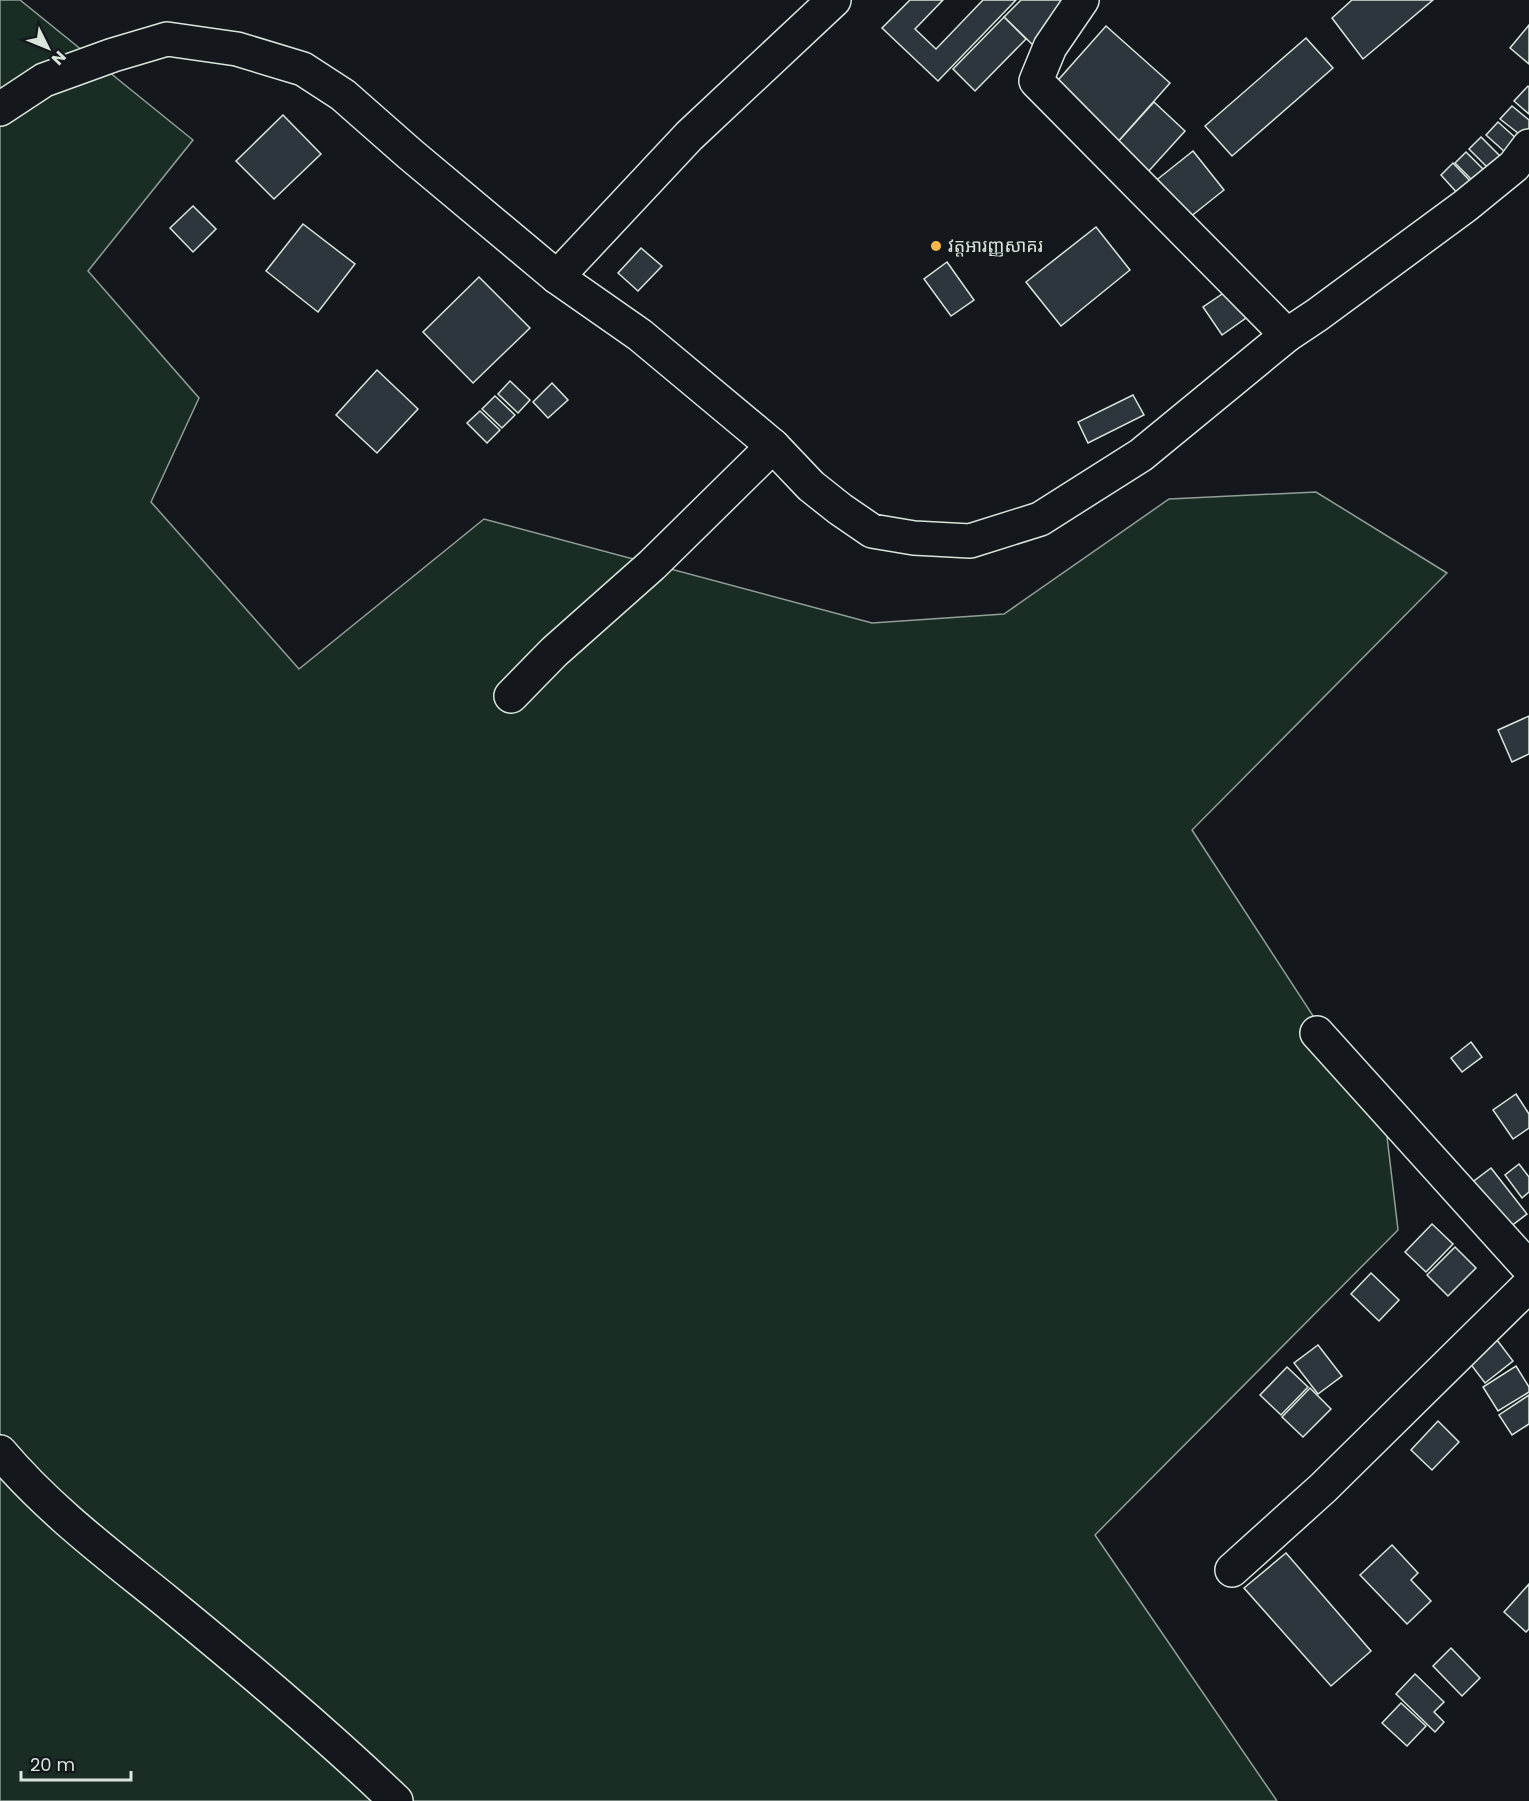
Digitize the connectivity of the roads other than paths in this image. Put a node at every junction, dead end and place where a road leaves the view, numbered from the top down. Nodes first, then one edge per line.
1 (834, 0) edge
2 (1082, 0) edge
3 (0, 109) edge
4 (1529, 146) edge
5 (557, 277) junction
6 (1287, 335) junction
7 (773, 446) junction
8 (511, 696) dead end
9 (1317, 1032) dead end
10 (1529, 1268) edge
11 (1529, 1285) edge
12 (0, 1452) edge
13 (1232, 1570) dead end
14 (396, 1801) edge

1 - 5 street
2 - 6 street
3 - 5 street
4 - 6 street
5 - 7 street
6 - 7 street
7 - 8 street
9 - 10 street
11 - 13 street
12 - 14 street

